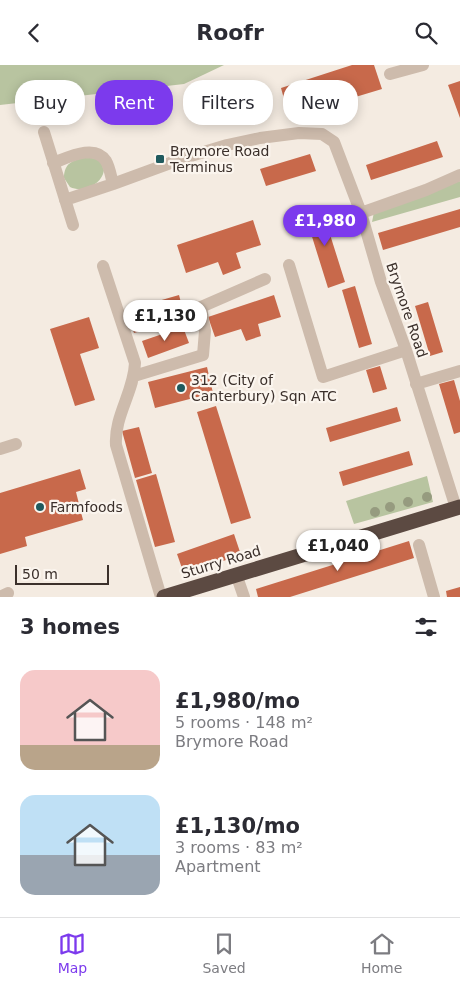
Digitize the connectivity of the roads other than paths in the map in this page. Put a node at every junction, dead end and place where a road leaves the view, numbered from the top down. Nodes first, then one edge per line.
1 (423, 65) edge
2 (390, 74) dead end
3 (44, 132) dead end
4 (53, 163) junction
5 (460, 175) edge
6 (114, 184) junction
7 (65, 200) junction
8 (360, 213) junction
9 (73, 225) dead end
10 (289, 265) dead end
11 (103, 266) dead end
12 (266, 279) dead end
13 (406, 351) junction
14 (460, 371) edge
15 (134, 376) junction
16 (416, 384) junction
17 (16, 444) dead end
18 (0, 449) edge
19 (458, 507) edge
20 (419, 545) dead end
21 (236, 574) junction
22 (162, 597) edge
23 (244, 597) edge
24 (434, 597) edge

1 - 2 street
3 - 4 street
4 - 6 street
4 - 7 street
5 - 8 street
6 - 7 street, Brymore Road
6 - 8 street, Brymore Road
7 - 9 street
8 - 13 street, Brymore Road
10 - 13 street
11 - 15 street
12 - 15 street
13 - 16 street, Brymore Road
14 - 16 street
15 - 22 street
16 - 19 street, Brymore Road
17 - 18 street
19 - 21 highway, Sturry Road
20 - 24 street
21 - 22 highway, Sturry Road
21 - 23 street

